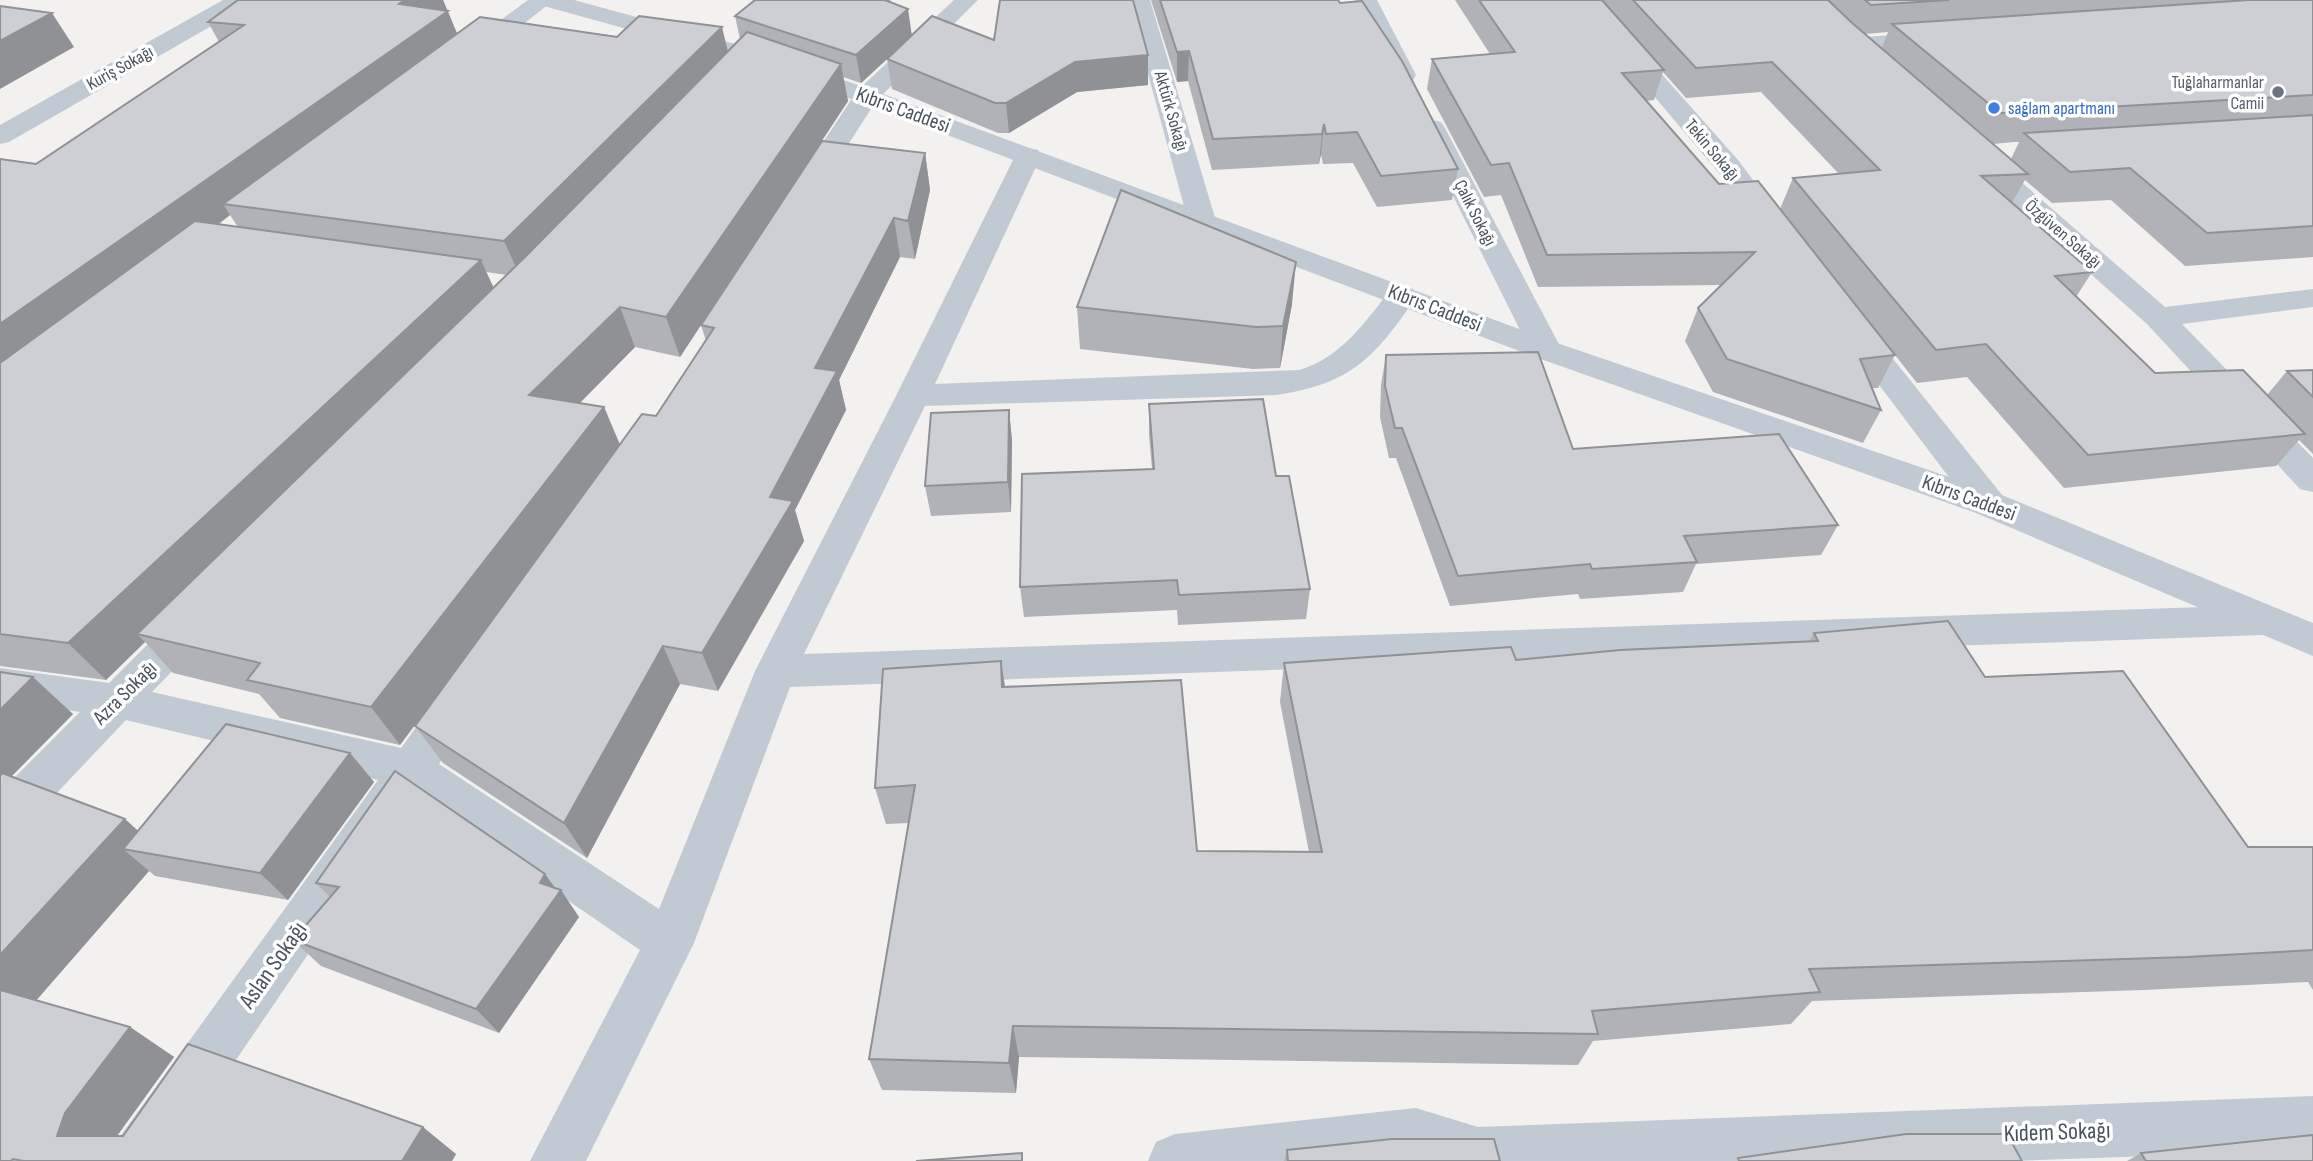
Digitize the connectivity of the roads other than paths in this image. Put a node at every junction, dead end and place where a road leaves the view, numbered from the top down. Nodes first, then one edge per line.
1 (240, 0) edge
2 (545, 0) edge
3 (967, 0) edge
4 (1139, 0) edge
5 (1366, 0) edge
6 (1584, 0) edge
7 (1958, 38) edge
8 (752, 56) junction
9 (1880, 73) edge
10 (443, 74) edge
11 (724, 85) edge
12 (866, 96) junction
13 (0, 136) edge
14 (2015, 153) dead end
15 (1028, 156) junction
16 (791, 213) edge
17 (1202, 221) junction
18 (1786, 243) edge
19 (1402, 296) junction
20 (2313, 298) edge
21 (1837, 309) edge
22 (2158, 317) junction
23 (1546, 351) junction
24 (913, 396) junction
25 (2313, 480) edge
26 (1989, 504) junction
27 (214, 603) edge
28 (2263, 620) junction
29 (2313, 640) edge
30 (775, 671) junction
31 (474, 680) edge
32 (0, 684) edge
33 (116, 701) junction
34 (411, 769) junction
35 (0, 822) edge
36 (670, 943) junction
37 (2313, 1123) edge
38 (135, 1161) edge
39 (557, 1161) edge
40 (1175, 1161) edge

1 - 13 street, Kuriş Sokağı
2 - 8 street, Kıbrıs Caddesi
2 - 10 main road
3 - 12 street
4 - 17 street, Aktürk Sokağı
5 - 23 street, Çalık Sokağı
6 - 18 street, Tekin Sokağı
7 - 9 street
8 - 11 street
8 - 12 street, Kıbrıs Caddesi
12 - 15 street, Kıbrıs Caddesi
12 - 16 street
14 - 22 street, Özgüven Sokağı
15 - 17 street, Kıbrıs Caddesi
15 - 24 street
17 - 19 street, Kıbrıs Caddesi
19 - 23 street, Kıbrıs Caddesi
19 - 24 street
20 - 22 street
21 - 26 street
22 - 25 street, Özgüven Sokağı
23 - 26 street, Kıbrıs Caddesi
24 - 30 street
26 - 28 street, Kıbrıs Caddesi
27 - 33 street, Azra Sokağı
28 - 29 street, Kıbrıs Caddesi
28 - 30 street
30 - 36 street
31 - 34 street, Aslan Sokağı
32 - 33 street
33 - 34 street
33 - 35 street, Azra Sokağı
34 - 36 street
34 - 38 street, Aslan Sokağı
36 - 39 street
37 - 40 street, Kıdem Sokağı

